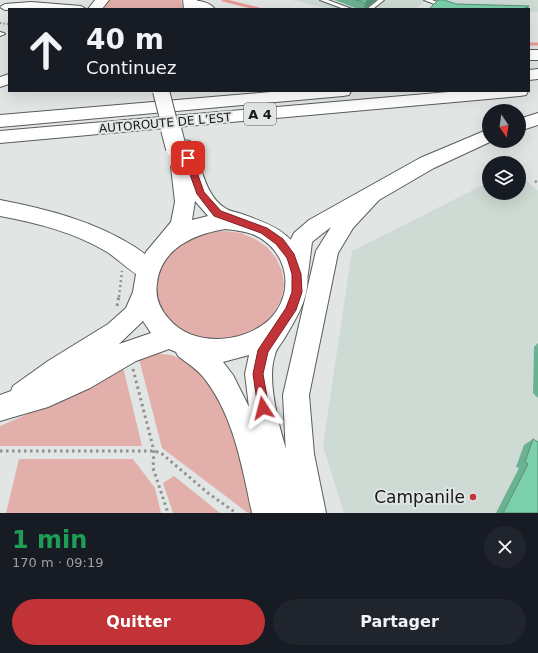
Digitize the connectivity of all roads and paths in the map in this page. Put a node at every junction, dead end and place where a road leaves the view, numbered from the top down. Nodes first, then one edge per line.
1 (15, 0) edge
2 (21, 0) edge
3 (101, 0) edge
4 (190, 0) edge
5 (323, 0) edge
6 (381, 0) edge
7 (427, 0) edge
8 (438, 3) edge
9 (31, 5) junction
10 (68, 7) junction
11 (2, 8) edge
12 (74, 8) edge
13 (206, 8) edge
14 (347, 8) edge
15 (371, 8) edge
16 (161, 92) edge
17 (168, 92) edge
18 (332, 92) edge
19 (509, 92) edge
20 (538, 118) edge
21 (0, 121) edge
22 (526, 122) edge
23 (0, 137) edge
24 (482, 138) edge
25 (180, 147) junction
26 (535, 180) dead end
27 (538, 183) edge
28 (372, 194) junction
29 (0, 208) edge
30 (245, 224) junction
31 (168, 242) junction
32 (120, 264) dead end
33 (297, 274) junction
34 (146, 281) junction
35 (113, 312) dead end
36 (279, 326) junction
37 (176, 341) junction
38 (130, 362) dead end
39 (5, 406) edge
40 (0, 451) edge
41 (154, 451) junction
42 (168, 513) edge
43 (236, 513) edge
44 (273, 513) edge
45 (311, 513) edge

1 - 11 street
2 - 9 street
3 - 10 street
4 - 13 main road
5 - 14 lane
6 - 15 lane
7 - 8 lane
9 - 10 street
9 - 11 street
10 - 12 street
16 - 25 main road, bridge
17 - 25 main road
18 - 21 main road, AUTOROUTE DE L’EST / A 4
19 - 23 main road, AUTOROUTE DE L’EST / A 4
20 - 22 main road
24 - 28 main road
25 - 30 main road
25 - 31 main road
26 - 27 path
28 - 33 main road
28 - 45 main road
29 - 34 main road
30 - 31 main road
30 - 33 main road
31 - 34 main road
32 - 35 path
33 - 36 main road
34 - 37 main road
34 - 39 main road
36 - 37 main road
36 - 44 main road
37 - 39 main road
37 - 44 main road
38 - 41 path
40 - 41 path
41 - 42 path
41 - 43 path

